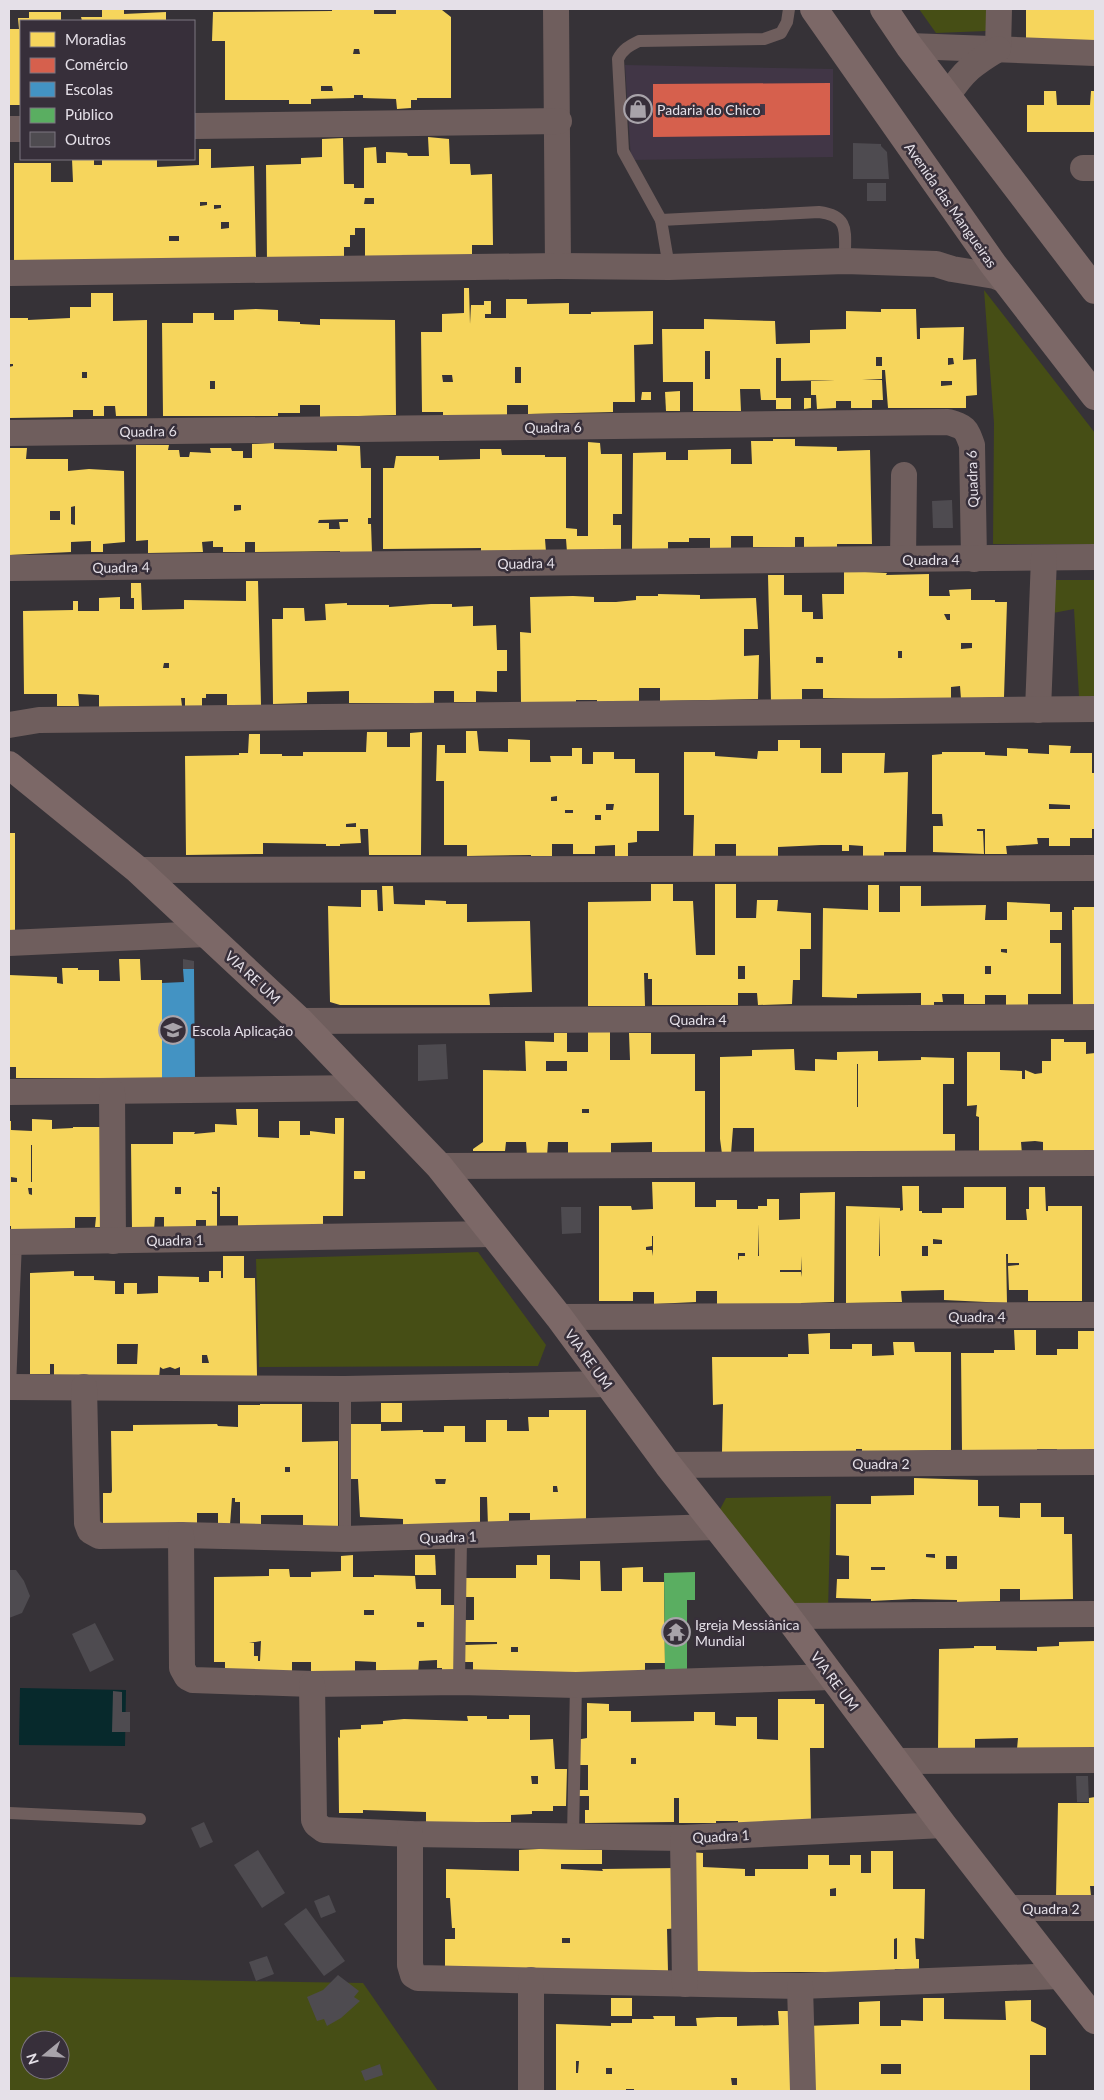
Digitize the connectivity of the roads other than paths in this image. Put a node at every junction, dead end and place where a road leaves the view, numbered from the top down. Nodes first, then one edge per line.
1 (556, 9) edge
2 (789, 9) edge
3 (814, 9) edge
4 (884, 9) edge
5 (999, 9) edge
6 (909, 46) junction
7 (998, 49) junction
8 (1095, 53) edge
9 (948, 95) junction
10 (559, 121) junction
11 (195, 126) edge
12 (661, 220) junction
13 (978, 244) junction
14 (845, 261) junction
15 (936, 264) junction
16 (558, 266) junction
17 (669, 267) junction
18 (9, 273) edge
19 (1007, 281) junction
20 (1095, 290) edge
21 (1095, 396) edge
22 (9, 433) edge
23 (904, 475) dead end
24 (1095, 557) edge
25 (1044, 558) junction
26 (903, 559) junction
27 (974, 559) junction
28 (9, 568) edge
29 (1095, 709) edge
30 (1038, 710) junction
31 (9, 725) edge
32 (15, 776) edge
33 (1095, 868) edge
34 (138, 870) junction
35 (206, 934) junction
36 (9, 943) edge
37 (1095, 1017) edge
38 (300, 1021) junction
39 (364, 1088) junction
40 (9, 1092) edge
41 (112, 1092) junction
42 (1095, 1163) edge
43 (439, 1166) junction
44 (492, 1234) junction
45 (113, 1241) junction
46 (12, 1242) edge
47 (1095, 1315) edge
48 (559, 1317) junction
49 (608, 1384) junction
50 (9, 1387) edge
51 (84, 1387) junction
52 (346, 1389) junction
53 (1095, 1462) edge
54 (668, 1465) junction
55 (715, 1527) junction
56 (181, 1535) junction
57 (461, 1537) junction
58 (344, 1539) junction
59 (1095, 1614) edge
60 (787, 1616) junction
61 (832, 1677) junction
62 (458, 1682) junction
63 (312, 1684) junction
64 (576, 1685) junction
65 (896, 1760) junction
66 (1095, 1760) edge
67 (9, 1813) edge
68 (140, 1819) dead end
69 (943, 1825) junction
70 (410, 1834) junction
71 (573, 1836) junction
72 (683, 1838) junction
73 (1007, 1908) junction
74 (1095, 1908) edge
75 (1060, 1976) junction
76 (531, 1980) junction
77 (685, 1984) junction
78 (800, 1986) junction
79 (1095, 2020) edge
80 (531, 2091) edge
81 (803, 2091) edge

1 - 10 street
2 - 12 lane
3 - 13 street, Avenida das Mangueiras
4 - 6 street
5 - 7 street
6 - 7 street
6 - 9 street
7 - 8 street
7 - 9 street
9 - 20 street
10 - 11 street
10 - 16 street
12 - 14 lane
12 - 17 lane
13 - 15 street
13 - 19 street, Avenida das Mangueiras
14 - 15 street
14 - 17 street
15 - 19 street
16 - 17 street
16 - 18 street
19 - 21 street, Avenida das Mangueiras
22 - 27 street, Quadra 6
23 - 26 street
24 - 25 street, Quadra 4
25 - 27 street, Quadra 4
25 - 30 street
26 - 27 street, Quadra 4
26 - 28 street, Quadra 4
29 - 30 street
30 - 31 street
32 - 34 street, VIA RE UM
33 - 34 street
34 - 35 street, VIA RE UM
35 - 36 street
35 - 38 street, VIA RE UM
37 - 38 street, Quadra 4
38 - 39 street, VIA RE UM
39 - 41 street
39 - 43 street, VIA RE UM
40 - 41 street
41 - 45 street
42 - 43 street
43 - 44 street, VIA RE UM
44 - 45 street, Quadra 1
44 - 48 street, VIA RE UM
45 - 46 street, Quadra 1
46 - 50 lane
47 - 48 street, Quadra 4
48 - 49 street, VIA RE UM
49 - 52 street
49 - 54 street, VIA RE UM
50 - 51 street
51 - 52 street
51 - 56 street, Quadra 1
52 - 58 lane
53 - 54 street, Quadra 2
54 - 55 street, VIA RE UM
55 - 57 street, Quadra 1
55 - 60 street, VIA RE UM
56 - 58 street, Quadra 1
56 - 63 street
57 - 58 street, Quadra 1
57 - 62 lane
59 - 60 street
60 - 61 street, VIA RE UM
61 - 64 street
61 - 65 street, VIA RE UM
62 - 63 street
62 - 64 street
63 - 70 street, Quadra 1
64 - 71 lane
65 - 66 street
65 - 69 street, VIA RE UM
67 - 68 lane
69 - 72 street, Quadra 1
69 - 73 street, VIA RE UM
70 - 71 street, Quadra 1
70 - 76 street
71 - 72 street, Quadra 1
72 - 77 street
73 - 74 street, Quadra 2
73 - 75 street, VIA RE UM
75 - 78 street
75 - 79 street, VIA RE UM
76 - 77 street
76 - 80 street
77 - 78 street
78 - 81 street

